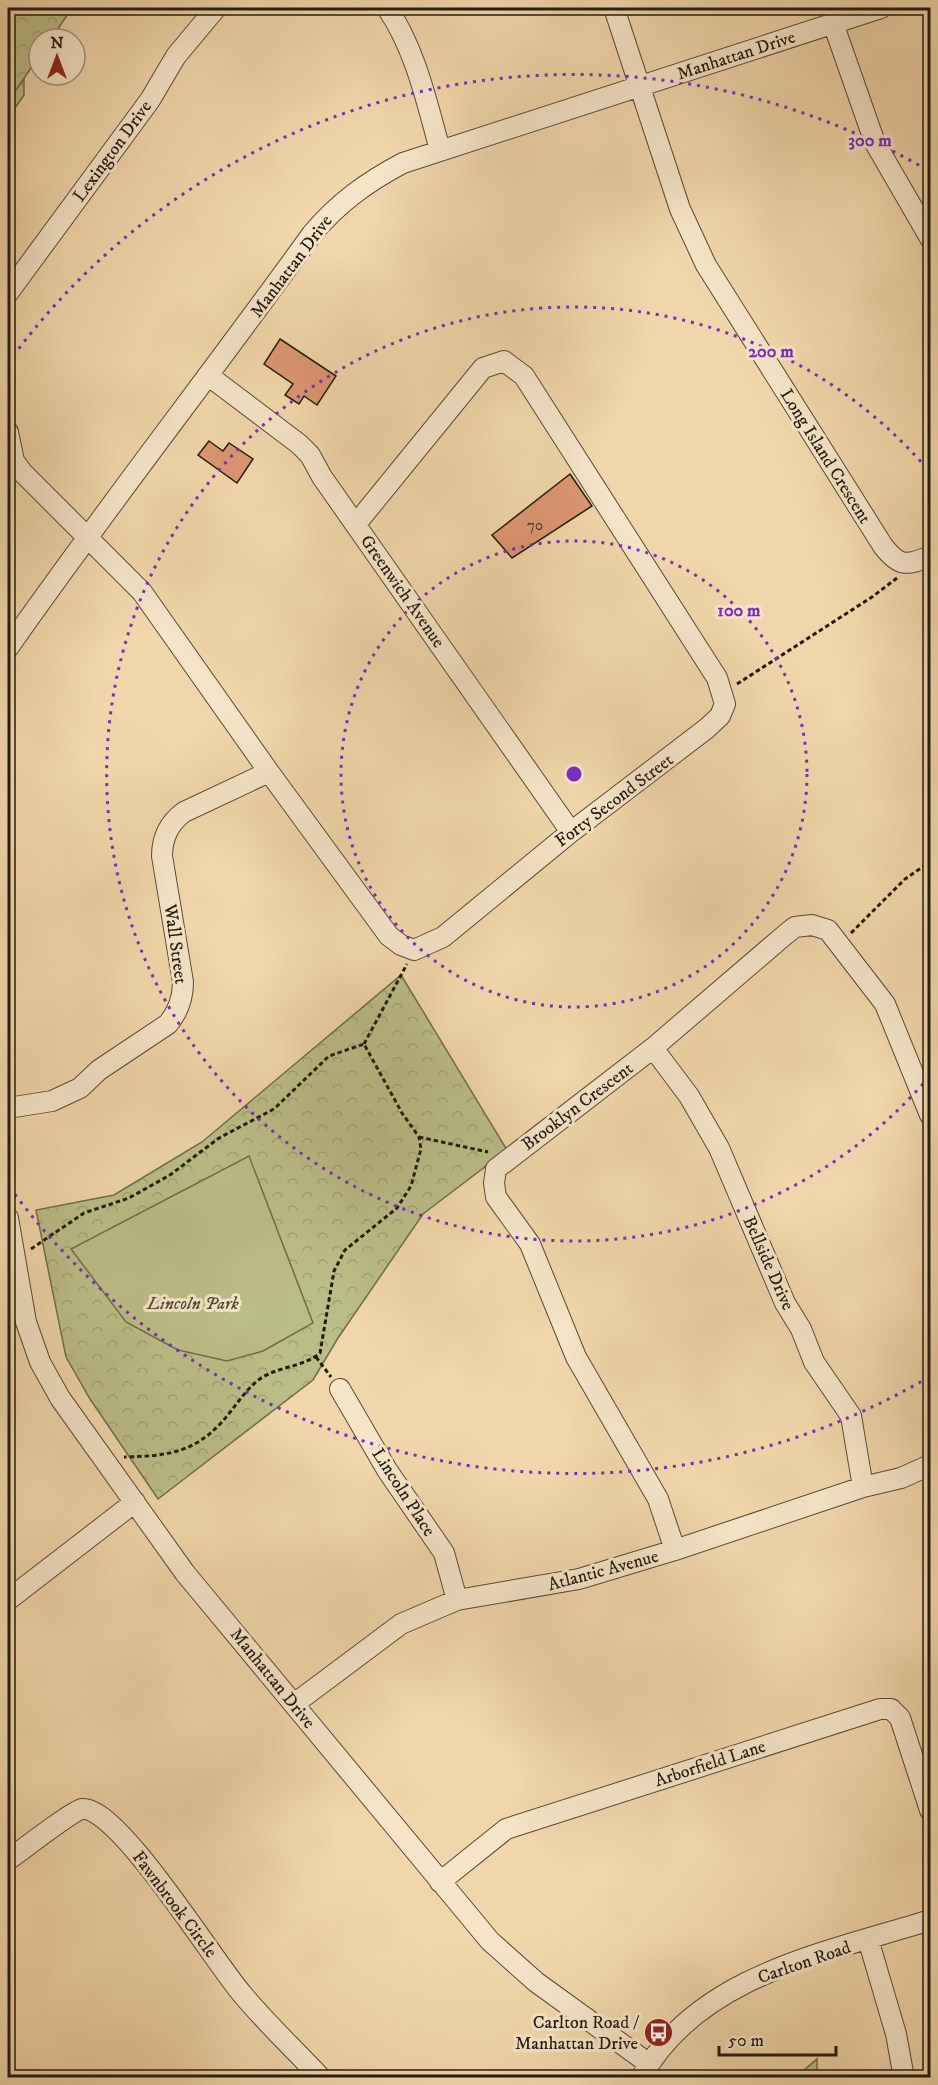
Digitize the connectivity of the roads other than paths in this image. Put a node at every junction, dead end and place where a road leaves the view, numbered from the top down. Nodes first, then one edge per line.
1 (216, 8) edge
2 (387, 8) edge
3 (614, 8) edge
4 (881, 8) edge
5 (833, 23) junction
6 (640, 86) junction
7 (440, 150) junction
8 (930, 238) edge
9 (8, 293) edge
10 (209, 376) junction
11 (8, 432) edge
12 (356, 524) junction
13 (87, 535) junction
14 (924, 559) edge
15 (8, 648) edge
16 (269, 772) junction
17 (571, 832) junction
18 (653, 1048) junction
19 (8, 1108) edge
20 (930, 1115) edge
21 (8, 1218) edge
22 (340, 1389) road end
23 (930, 1465) edge
24 (863, 1487) junction
25 (135, 1502) junction
26 (675, 1550) junction
27 (8, 1600) edge
28 (457, 1600) junction
29 (294, 1704) junction
30 (930, 1810) edge
31 (8, 1860) edge
32 (440, 1882) junction
33 (930, 1920) edge
34 (868, 1940) junction
35 (644, 2070) edge
36 (321, 2078) edge
37 (904, 2078) edge

1 - 9 street, Lexington Drive
2 - 7 street
3 - 6 street
4 - 5 street, Manhattan Drive
5 - 6 street, Manhattan Drive
5 - 8 street
6 - 7 street, Manhattan Drive
6 - 14 street, Long Island Crescent
7 - 10 street, Manhattan Drive
10 - 12 street, Greenwich Avenue
10 - 13 street, Manhattan Drive
11 - 13 street
12 - 17 street, Greenwich Avenue
12 - 17 street, Forty Second Street
13 - 15 street, Manhattan Drive
13 - 16 street
16 - 17 street, Forty Second Street
16 - 19 street, Wall Street
18 - 20 street, Brooklyn Crescent
18 - 24 street, Bellside Drive
18 - 26 street, Brooklyn Crescent
21 - 25 street, Manhattan Drive
22 - 28 street, Lincoln Place
23 - 24 street, Atlantic Avenue
24 - 26 street, Atlantic Avenue
25 - 27 street
25 - 29 street, Manhattan Drive
26 - 28 street, Atlantic Avenue
28 - 29 street, Atlantic Avenue
29 - 32 street, Manhattan Drive
30 - 32 street, Arborfield Lane
31 - 36 street, Fawnbrook Circle
32 - 35 street, Manhattan Drive
33 - 34 street, Carlton Road
34 - 35 street, Carlton Road
34 - 37 street

